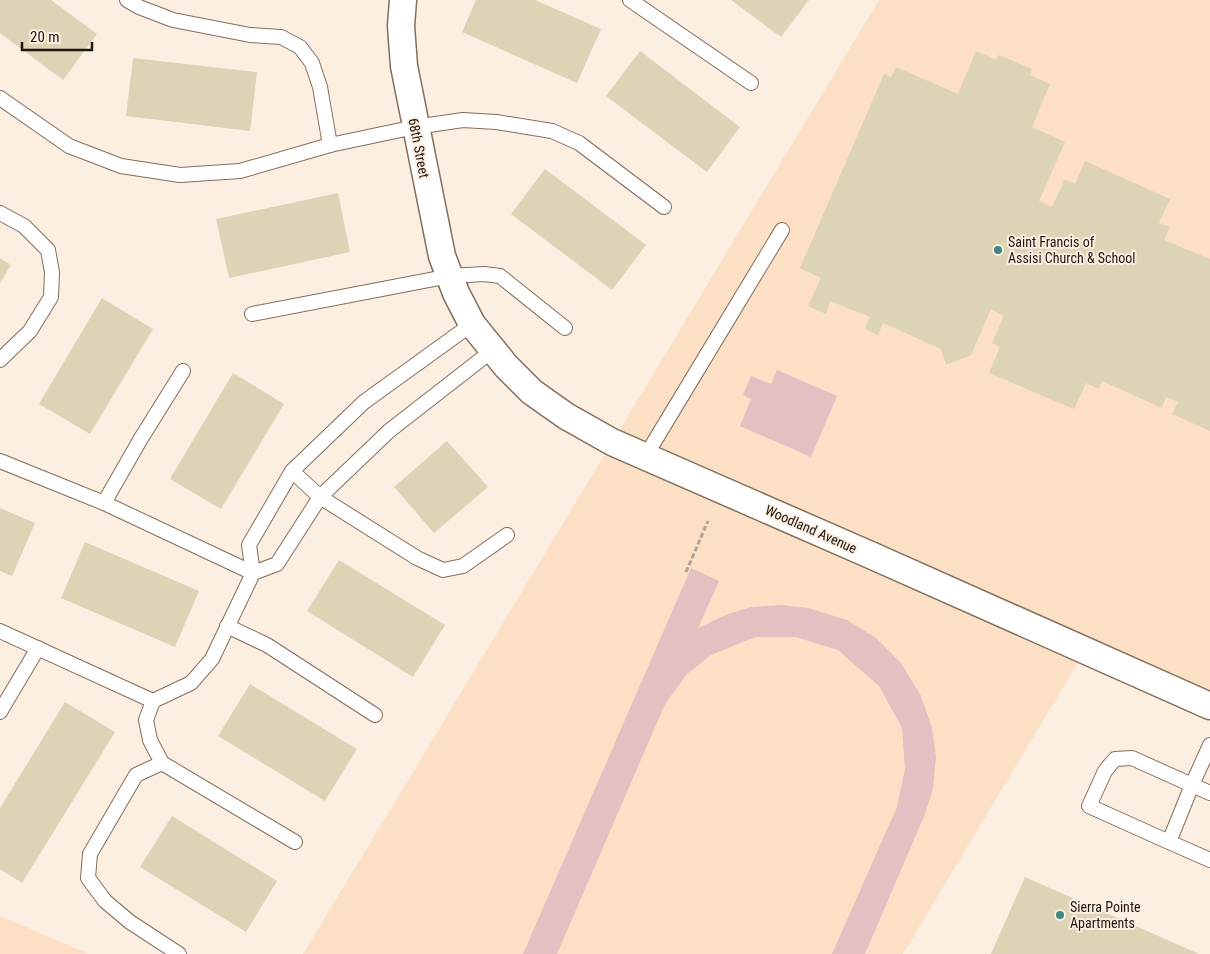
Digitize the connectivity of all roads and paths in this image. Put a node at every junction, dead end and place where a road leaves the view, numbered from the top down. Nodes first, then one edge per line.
1 (127, 0) edge
2 (402, 0) edge
3 (630, 0) edge
4 (751, 83) dead end
5 (0, 98) edge
6 (415, 127) junction
7 (330, 146) junction
8 (664, 207) dead end
9 (0, 213) edge
10 (782, 230) dead end
11 (453, 284) junction
12 (252, 314) dead end
13 (472, 324) junction
14 (565, 328) dead end
15 (493, 350) junction
16 (0, 360) edge
17 (182, 371) dead end
18 (645, 456) junction
19 (0, 462) edge
20 (292, 471) junction
21 (320, 497) junction
22 (104, 503) junction
23 (708, 521) dead end
24 (507, 535) dead end
25 (686, 572) dead end
26 (253, 573) junction
27 (228, 626) junction
28 (0, 631) edge
29 (38, 648) junction
30 (153, 701) junction
31 (1210, 706) edge
32 (0, 712) edge
33 (375, 715) dead end
34 (1210, 745) edge
35 (162, 763) junction
36 (1192, 785) junction
37 (1210, 793) edge
38 (295, 842) dead end
39 (1169, 842) junction
40 (1210, 860) edge
41 (179, 954) edge

1 - 7 lane
2 - 6 street, 68th Street
3 - 4 lane
5 - 7 lane
6 - 7 lane
6 - 8 lane
6 - 11 street, 68th Street
9 - 16 lane
10 - 18 lane
11 - 12 lane
11 - 13 street, Woodland Avenue
11 - 14 lane
13 - 15 street, Woodland Avenue
13 - 20 lane
15 - 18 street, Woodland Avenue
15 - 21 lane
17 - 22 lane
18 - 31 street, Woodland Avenue
19 - 22 lane
20 - 21 lane
20 - 26 lane
21 - 24 lane
21 - 26 lane
22 - 26 lane
23 - 25 path
26 - 27 lane
27 - 30 lane
27 - 33 lane
28 - 29 lane
29 - 30 lane
29 - 32 lane
30 - 35 lane
34 - 36 lane
35 - 38 lane
35 - 41 lane
36 - 37 lane
36 - 39 lane
36 - 39 lane
39 - 40 lane

